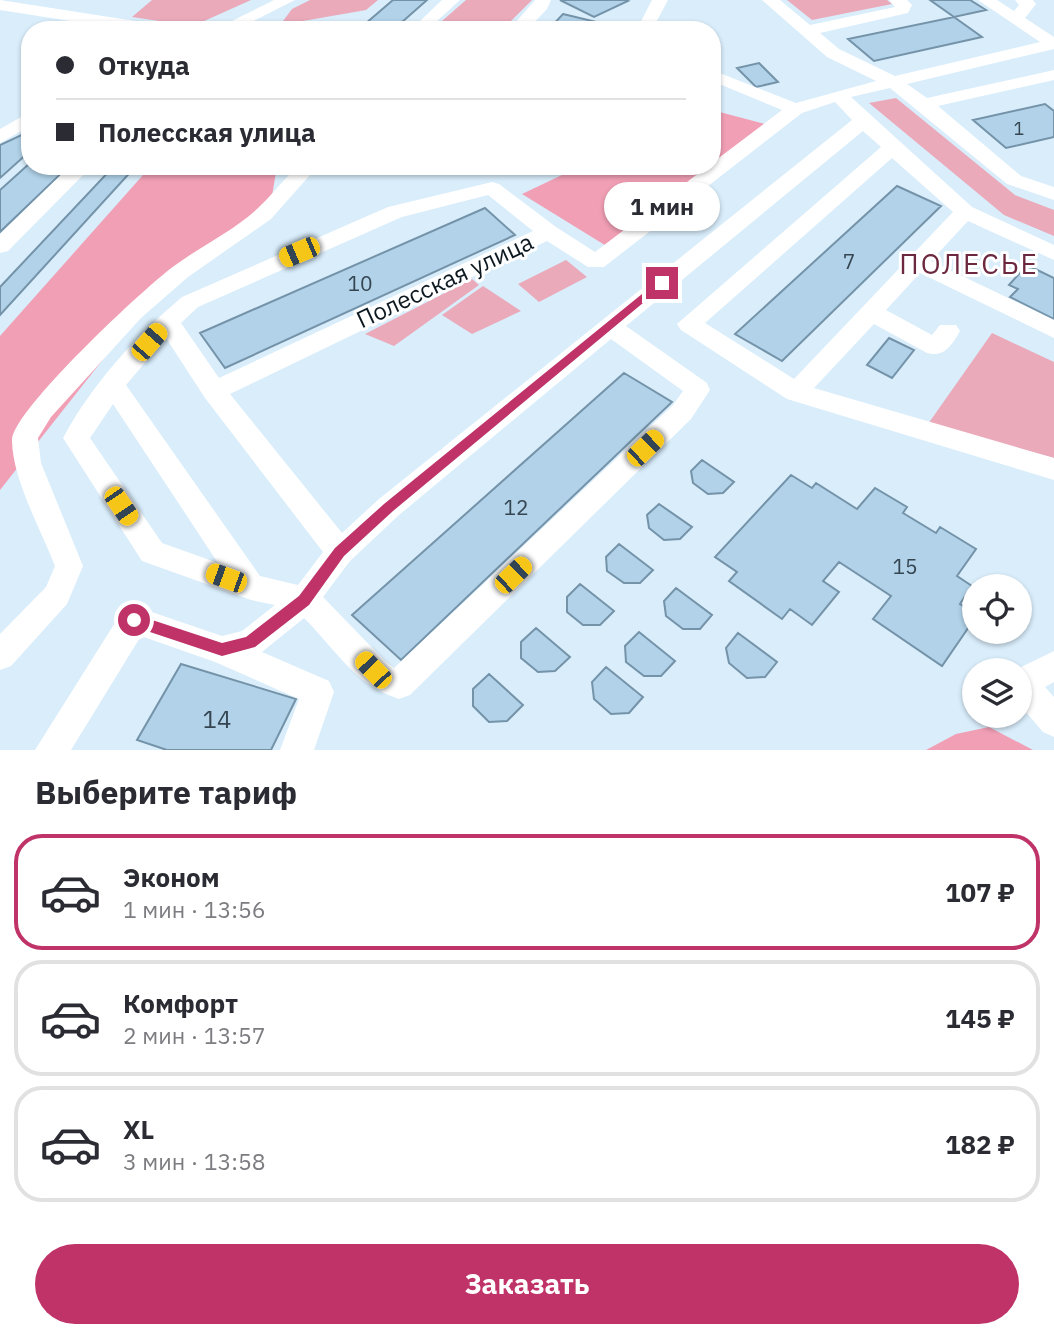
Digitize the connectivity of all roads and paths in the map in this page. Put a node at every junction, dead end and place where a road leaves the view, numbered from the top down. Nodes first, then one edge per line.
1 (452, 0) edge
2 (543, 0) edge
3 (660, 0) edge
4 (770, 0) edge
5 (897, 0) edge
6 (986, 0) edge
7 (1023, 0) edge
8 (279, 4) edge
9 (0, 5) edge
10 (1014, 19) junction
11 (114, 21) edge
12 (242, 21) edge
13 (263, 21) edge
14 (428, 21) edge
15 (525, 21) edge
16 (650, 21) edge
17 (807, 31) junction
18 (1054, 44) edge
19 (1054, 75) edge
20 (721, 79) edge
21 (893, 82) junction
22 (838, 96) junction
23 (924, 104) junction
24 (795, 109) junction
25 (863, 121) junction
26 (21, 124) edge
27 (0, 137) edge
28 (893, 147) junction
29 (721, 166) edge
30 (73, 175) edge
31 (300, 175) edge
32 (709, 175) edge
33 (1049, 189) edge
34 (965, 212) junction
35 (548, 232) junction
36 (0, 246) edge
37 (1054, 253) edge
38 (917, 263) junction
39 (871, 312) junction
40 (167, 321) junction
41 (609, 326) junction
42 (1054, 330) edge
43 (948, 331) dead end
44 (112, 384) junction
45 (214, 391) junction
46 (796, 392) junction
47 (1054, 468) edge
48 (340, 552) junction
49 (251, 587) junction
50 (304, 600) junction
51 (222, 650) junction
52 (0, 656) edge
53 (1054, 666) edge
54 (1054, 721) edge
55 (52, 750) edge
56 (298, 750) edge

1 - 14 street
2 - 15 street
3 - 16 street
4 - 17 street
5 - 17 street
6 - 10 street
7 - 10 street
8 - 12 street
8 - 13 street
9 - 11 street
10 - 18 street
17 - 21 street
18 - 21 street, Полесская улица
19 - 23 street
20 - 24 street
21 - 22 street, Полесская улица
21 - 23 street
22 - 24 street, Полесская улица
22 - 25 street
23 - 33 street
24 - 29 street, Полесская улица
25 - 28 street
25 - 41 street
26 - 27 street
28 - 34 street
28 - 46 street
30 - 36 street
31 - 52 street
32 - 35 street, Полесская улица
34 - 37 street
34 - 38 street
35 - 40 street
35 - 45 street, Полесская улица
38 - 39 street
38 - 42 street
39 - 43 street
39 - 46 street
40 - 44 street
40 - 45 street
41 - 48 street
41 - 50 street
44 - 49 street
44 - 49 street
45 - 48 street
46 - 47 street
48 - 50 street
49 - 50 street
50 - 51 street
51 - 55 street
51 - 56 street
53 - 54 street

